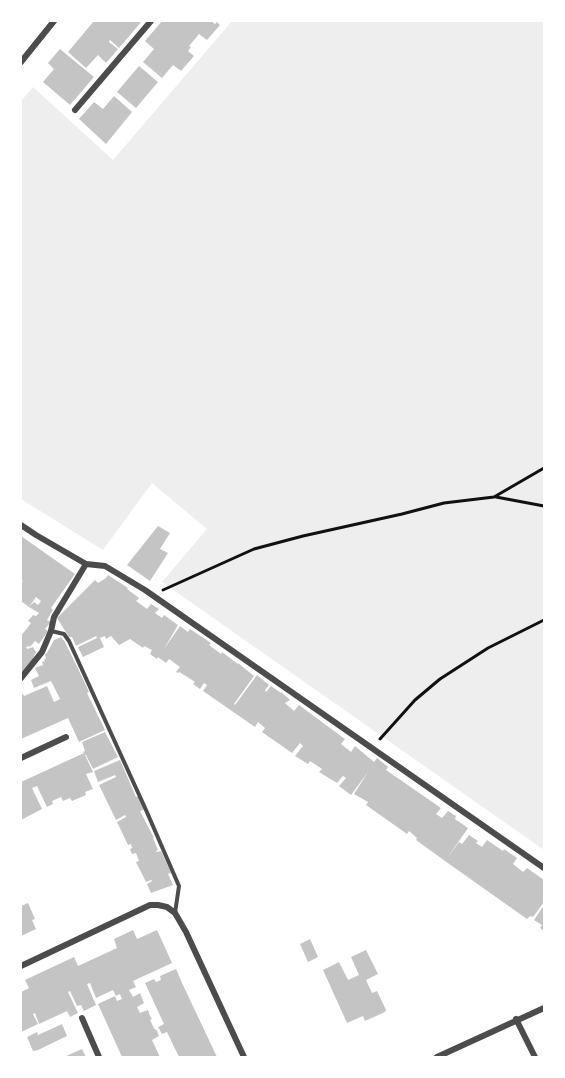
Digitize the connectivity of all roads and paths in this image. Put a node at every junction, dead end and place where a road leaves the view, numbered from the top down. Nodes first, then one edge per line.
1 (54, 21) edge
2 (151, 21) edge
3 (21, 62) edge
4 (75, 110) dead end
5 (544, 468) edge
6 (494, 497) junction
7 (544, 506) edge
8 (21, 525) edge
9 (86, 564) junction
10 (152, 595) junction
11 (544, 620) edge
12 (51, 631) junction
13 (21, 678) edge
14 (66, 737) dead end
15 (372, 749) junction
16 (21, 758) edge
17 (544, 868) edge
18 (175, 913) junction
19 (21, 966) edge
20 (544, 1008) edge
21 (82, 1018) dead end
22 (516, 1019) junction
23 (99, 1057) edge
24 (244, 1057) edge
25 (437, 1057) edge
26 (535, 1057) edge

1 - 3 street
2 - 4 street
5 - 6 path
6 - 7 path
6 - 10 path
8 - 9 street
9 - 10 street
9 - 12 street
10 - 15 street
11 - 15 path
12 - 13 street
12 - 18 lane
14 - 16 street
15 - 17 street
18 - 19 street
18 - 24 street
20 - 22 street
21 - 23 street
22 - 25 street
22 - 26 street

